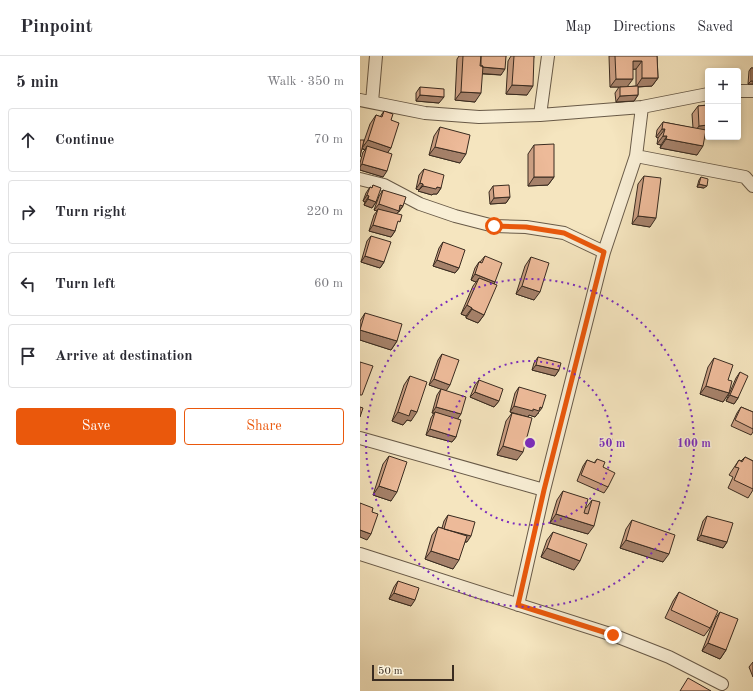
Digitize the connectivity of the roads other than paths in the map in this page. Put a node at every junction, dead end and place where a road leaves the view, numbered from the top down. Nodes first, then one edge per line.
1 (376, 56) edge
2 (548, 56) edge
3 (741, 91) edge
4 (753, 91) edge
5 (705, 95) edge
6 (366, 101) edge
7 (642, 107) junction
8 (540, 115) junction
9 (636, 156) junction
10 (360, 179) edge
11 (753, 186) edge
12 (604, 252) junction
13 (360, 438) edge
14 (544, 490) junction
15 (360, 556) edge
16 (518, 605) junction
17 (722, 684) dead end

1 - 6 street
2 - 8 street
3 - 4 street
5 - 7 street
6 - 8 street
7 - 8 street
7 - 9 street
9 - 11 street
9 - 12 street
10 - 12 street
12 - 14 street
13 - 14 street
14 - 16 street
15 - 16 street
16 - 17 street

